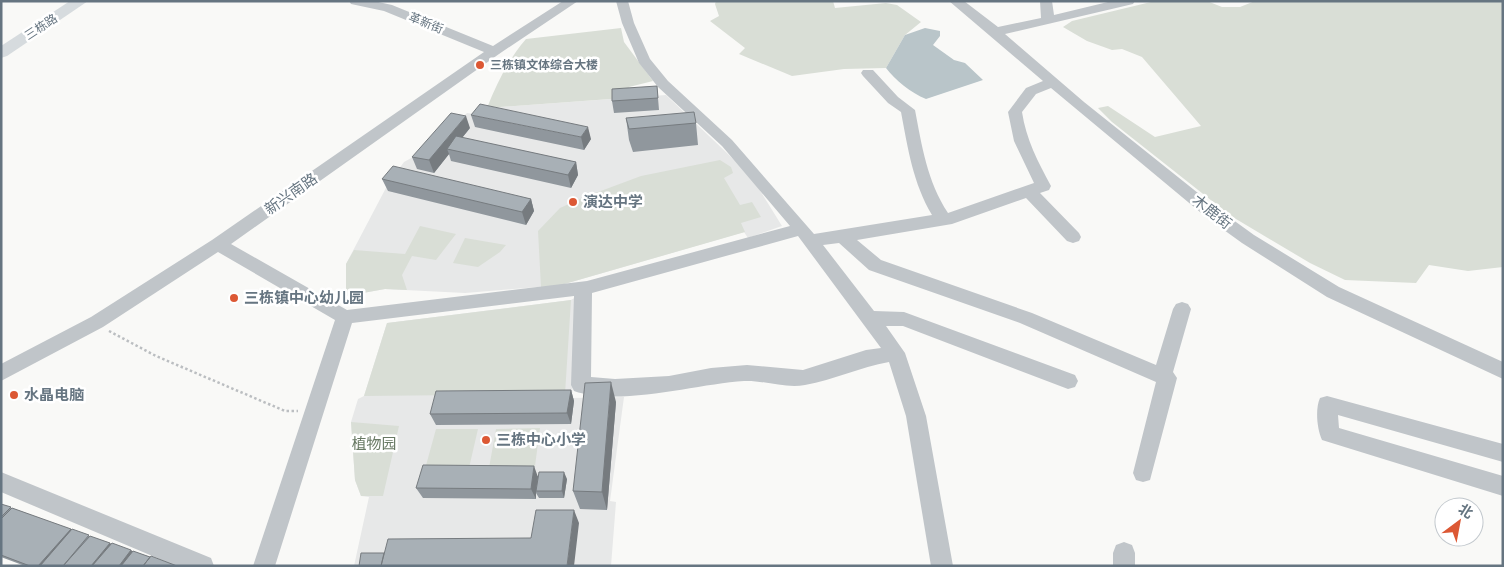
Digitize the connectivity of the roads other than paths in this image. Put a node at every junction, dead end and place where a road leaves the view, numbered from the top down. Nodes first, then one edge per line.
1 (81, 1) edge
2 (355, 1) edge
3 (572, 1) edge
4 (622, 1) edge
5 (955, 1) edge
6 (1046, 1) edge
7 (1129, 1) edge
8 (1048, 20) junction
9 (994, 32) junction
10 (494, 51) junction
11 (1, 53) edge
12 (868, 73) dead end
13 (1052, 82) junction
14 (1029, 192) junction
15 (943, 220) junction
16 (806, 235) junction
17 (842, 236) junction
18 (1073, 237) dead end
19 (218, 244) junction
20 (583, 289) junction
21 (1182, 310) dead end
22 (345, 317) junction
23 (870, 318) junction
24 (896, 353) junction
25 (1503, 371) edge
26 (1, 373) edge
27 (1163, 374) junction
28 (1068, 380) dead end
29 (1503, 453) edge
30 (1143, 473) dead end
31 (1, 482) edge
32 (1503, 486) edge
33 (203, 566) edge
34 (264, 566) edge
35 (942, 566) edge

1 - 11 main road, 三栋路
2 - 10 street, 革新街
3 - 10 street, 新兴南路
4 - 16 street
5 - 9 street, 木鹿街
6 - 8 street
7 - 8 street
8 - 9 street
9 - 13 street, 木鹿街
10 - 19 street, 新兴南路
12 - 15 street
13 - 14 street
13 - 25 street, 木鹿街
14 - 15 street
14 - 18 street
15 - 17 street
16 - 17 street
16 - 20 street
16 - 23 street
17 - 27 street
19 - 22 street
19 - 26 street, 新兴南路
20 - 22 street
20 - 24 street
21 - 27 street
22 - 34 street
23 - 24 street
23 - 28 street
24 - 35 street
27 - 30 street
29 - 32 street
31 - 33 street

